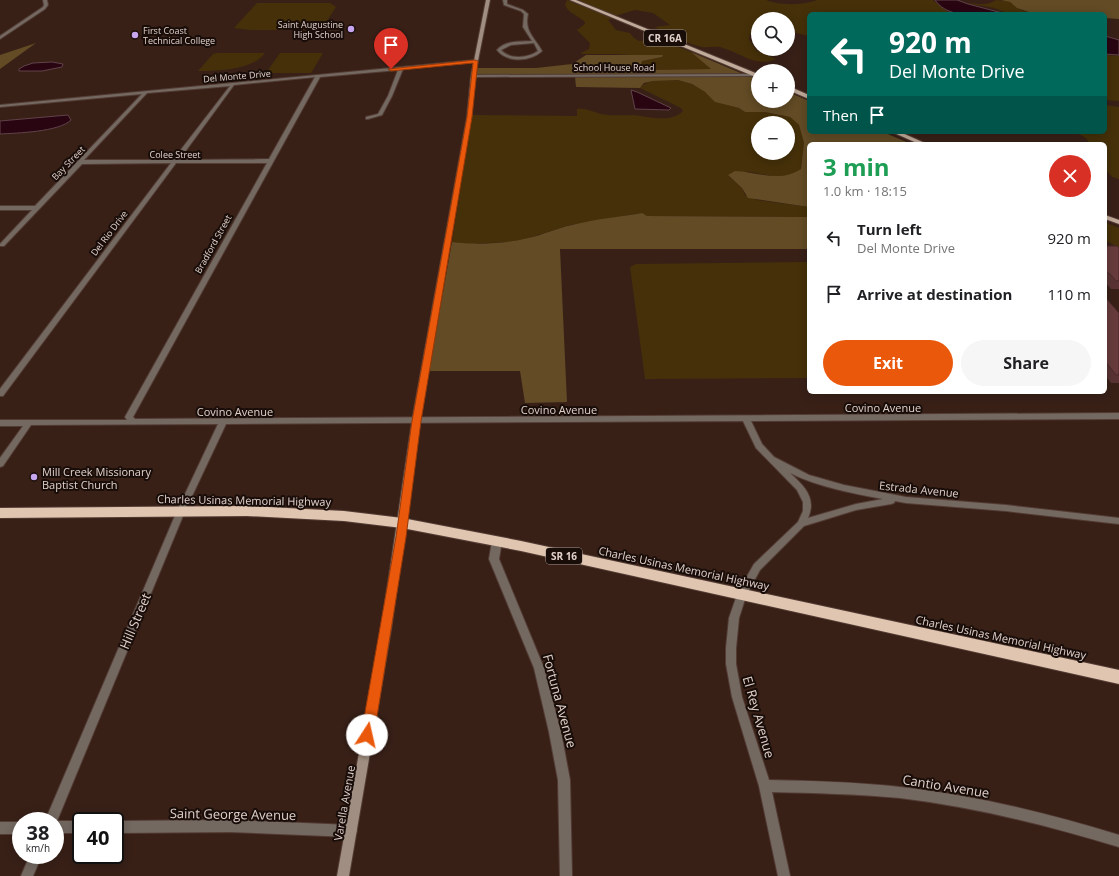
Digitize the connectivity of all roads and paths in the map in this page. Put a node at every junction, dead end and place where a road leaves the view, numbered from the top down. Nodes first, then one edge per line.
1 (45, 0) edge
2 (488, 0) edge
3 (505, 0) edge
4 (572, 0) edge
5 (0, 38) edge
6 (535, 42) junction
7 (475, 61) junction
8 (401, 68) junction
9 (751, 73) edge
10 (751, 75) edge
11 (318, 76) junction
12 (473, 76) junction
13 (233, 84) junction
14 (795, 91) edge
15 (146, 92) junction
16 (807, 96) edge
17 (0, 106) edge
18 (368, 118) dead end
19 (900, 134) edge
20 (919, 142) edge
21 (271, 161) junction
22 (80, 162) junction
23 (175, 162) junction
24 (0, 208) edge
25 (36, 208) junction
26 (1107, 218) edge
27 (1119, 222) edge
28 (2, 245) dead end
29 (0, 394) edge
30 (1119, 416) edge
31 (746, 419) junction
32 (132, 421) junction
33 (416, 421) junction
34 (30, 422) junction
35 (223, 422) junction
36 (0, 423) edge
37 (771, 459) junction
38 (0, 464) edge
39 (906, 500) junction
40 (181, 511) junction
41 (0, 513) edge
42 (1119, 521) edge
43 (402, 523) junction
44 (801, 524) junction
45 (497, 541) junction
46 (741, 595) junction
47 (1119, 677) edge
48 (765, 786) junction
49 (55, 812) edge
50 (124, 827) edge
51 (0, 828) edge
52 (12, 828) edge
53 (351, 831) junction
54 (1119, 841) edge
55 (32, 864) edge
56 (27, 876) edge
57 (343, 876) edge
58 (566, 876) edge
59 (784, 876) edge

1 - 5 street
2 - 7 street, Varella Avenue
3 - 6 street
4 - 9 main road, CR 16A
6 - 6 street
7 - 8 street, Del Monte Drive
7 - 12 street, Varella Avenue
8 - 11 street, Del Monte Drive
8 - 18 street
10 - 12 street, School House Road
11 - 13 street, Del Monte Drive
11 - 21 street, Bradford Street
12 - 33 street, Varella Avenue
13 - 15 street, Del Monte Drive
13 - 23 street, Del Rio Drive
14 - 16 main road
15 - 17 street, Del Monte Drive
15 - 22 street, Bay Street
19 - 20 main road
21 - 23 street, Colee Street
21 - 32 street, Bradford Street
22 - 23 street, Colee Street
22 - 25 street, Bay Street
23 - 29 street, Del Rio Drive
24 - 25 street
25 - 28 street, Bay Street
26 - 27 main road
30 - 31 street, Covino Avenue
31 - 33 street, Covino Avenue
31 - 37 street, Estrada Avenue
32 - 34 street, Covino Avenue
32 - 35 street, Covino Avenue
33 - 35 street, Covino Avenue
33 - 43 street, Varella Avenue
34 - 36 street, Covino Avenue
34 - 38 street
35 - 40 street, Hill Street
37 - 39 street, Estrada Avenue
37 - 44 street, El Rey Avenue
39 - 42 street, Estrada Avenue
39 - 44 street
40 - 41 highway, Charles Usinas Memorial Highway / SR 16
40 - 43 highway, Charles Usinas Memorial Highway / SR 16
40 - 49 street, Hill Street
43 - 45 highway, Charles Usinas Memorial Highway / SR 16
43 - 53 street, Varella Avenue
44 - 46 street, El Rey Avenue
45 - 46 highway, Charles Usinas Memorial Highway / SR 16
45 - 58 street, Fortuna Avenue
46 - 47 highway, Charles Usinas Memorial Highway / SR 16
46 - 48 street, El Rey Avenue
48 - 54 street, Cantio Avenue
48 - 59 street, El Rey Avenue
50 - 53 street, Saint George Avenue
51 - 52 street
53 - 57 street, Varella Avenue
55 - 56 street

